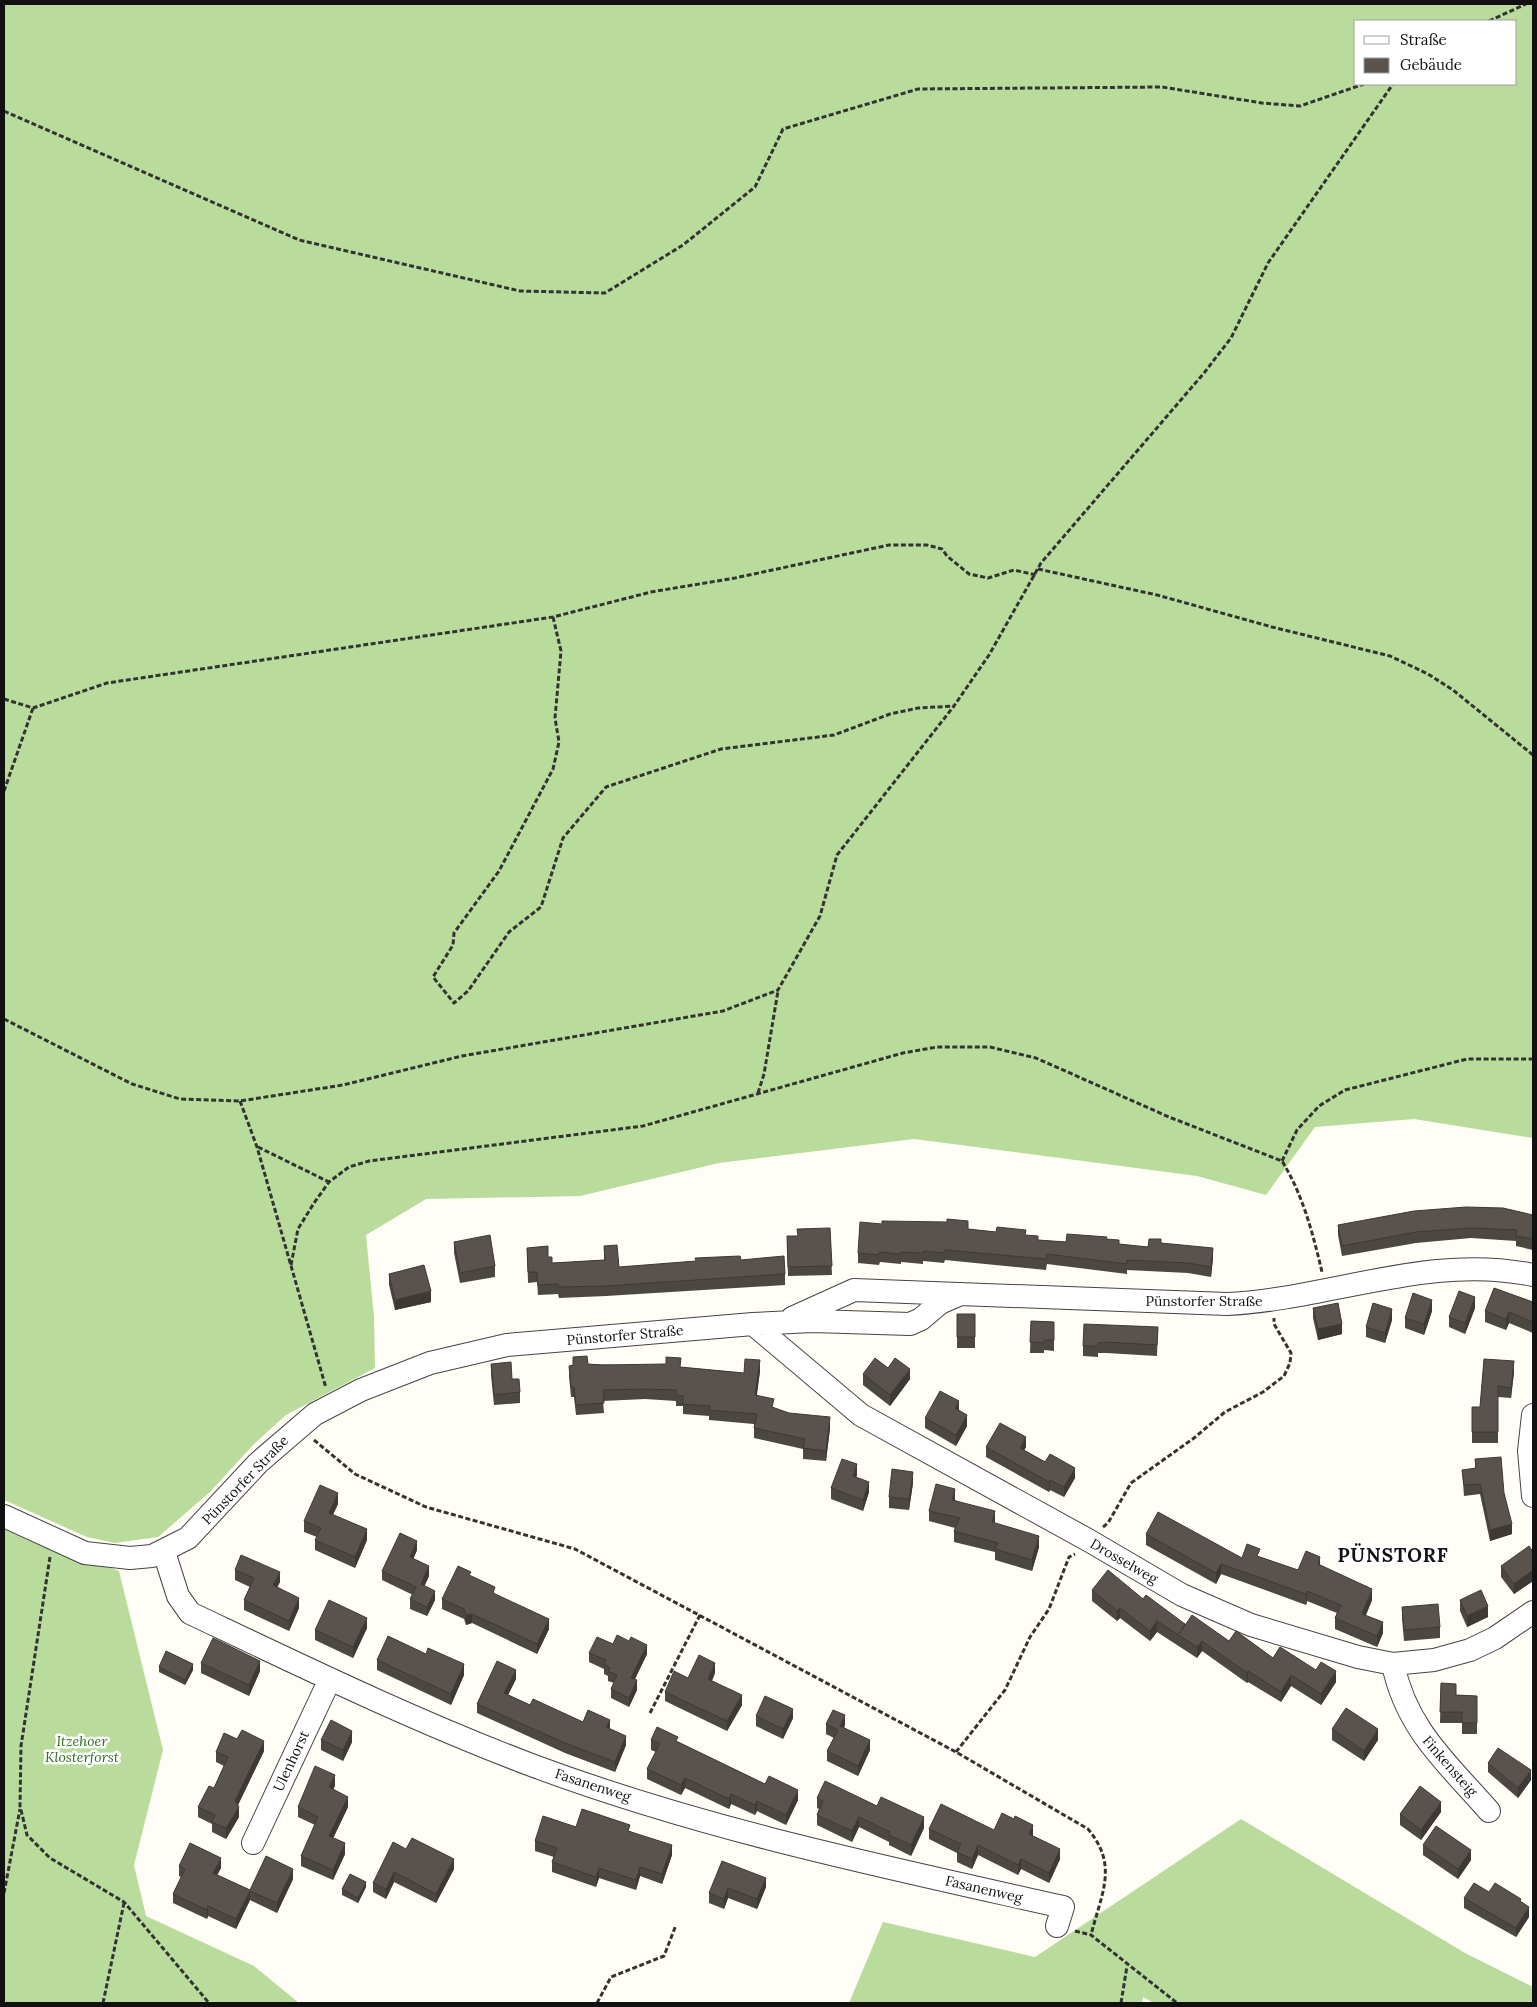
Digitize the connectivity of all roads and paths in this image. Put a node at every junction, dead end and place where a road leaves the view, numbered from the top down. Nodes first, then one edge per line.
1 (1526, 4) edge
2 (1491, 20) edge
3 (1361, 85) edge
4 (1391, 85) edge
5 (4, 111) edge
6 (1038, 569) junction
7 (1036, 575) junction
8 (553, 617) junction
9 (4, 699) edge
10 (954, 706) junction
11 (33, 708) junction
12 (1533, 755) edge
13 (4, 791) edge
14 (778, 990) junction
15 (4, 1019) edge
16 (1533, 1059) edge
17 (757, 1093) junction
18 (240, 1102) junction
19 (258, 1147) junction
20 (1282, 1161) junction
21 (329, 1182) junction
22 (291, 1265) junction
23 (1533, 1275) edge
24 (1327, 1290) junction
25 (961, 1294) junction
26 (1274, 1300) junction
27 (784, 1322) junction
28 (753, 1324) junction
29 (331, 1405) junction
30 (1533, 1414) edge
31 (298, 1427) junction
32 (1533, 1496) edge
33 (4, 1516) edge
34 (54, 1539) junction
35 (1088, 1540) junction
36 (164, 1552) junction
37 (1533, 1612) edge
38 (700, 1615) junction
39 (1394, 1664) junction
40 (330, 1679) junction
41 (650, 1712) dead end
42 (956, 1752) junction
43 (20, 1806) junction
44 (1490, 1811) dead end
45 (254, 1843) dead end
46 (4, 1893) edge
47 (124, 1902) junction
48 (676, 1925) dead end
49 (1058, 1926) dead end
50 (1127, 1966) junction
51 (1121, 2001) edge
52 (103, 2003) edge
53 (208, 2003) edge
54 (597, 2003) edge
55 (1126, 2003) edge
56 (1177, 2003) edge

1 - 2 path
3 - 5 path
4 - 6 path
6 - 7 path
6 - 12 path
7 - 8 path
7 - 10 path
8 - 10 path
8 - 11 path
9 - 11 path
10 - 14 path
11 - 13 path
14 - 17 path
14 - 18 path
15 - 18 path
16 - 20 path
17 - 20 path
17 - 21 path
18 - 19 path
19 - 21 path
19 - 22 path
20 - 24 path
21 - 22 path
22 - 29 path
23 - 24 street, Pünstorfer Straße
24 - 26 street, Pünstorfer Straße
25 - 26 street, Pünstorfer Straße
25 - 27 street, Pünstorfer Straße
25 - 27 street, Pünstorfer Straße
26 - 35 path
27 - 28 street, Pünstorfer Straße
28 - 29 street, Pünstorfer Straße
28 - 35 street, Drosselweg
29 - 31 street, Pünstorfer Straße
30 - 32 street
31 - 36 street, Pünstorfer Straße
31 - 38 path
33 - 34 street, Pünstorfer Straße
34 - 36 street, Pünstorfer Straße
34 - 43 path
35 - 39 street, Drosselweg
35 - 42 path
36 - 40 street, Fasanenweg
37 - 39 street, Drosselweg
38 - 41 path
38 - 42 path
39 - 44 street, Finkensteig
40 - 45 street, Ulenhorst
40 - 49 street, Fasanenweg
42 - 50 path
43 - 46 path
43 - 47 path
47 - 52 path
47 - 53 path
48 - 54 path
50 - 51 path
50 - 56 path
51 - 55 path

